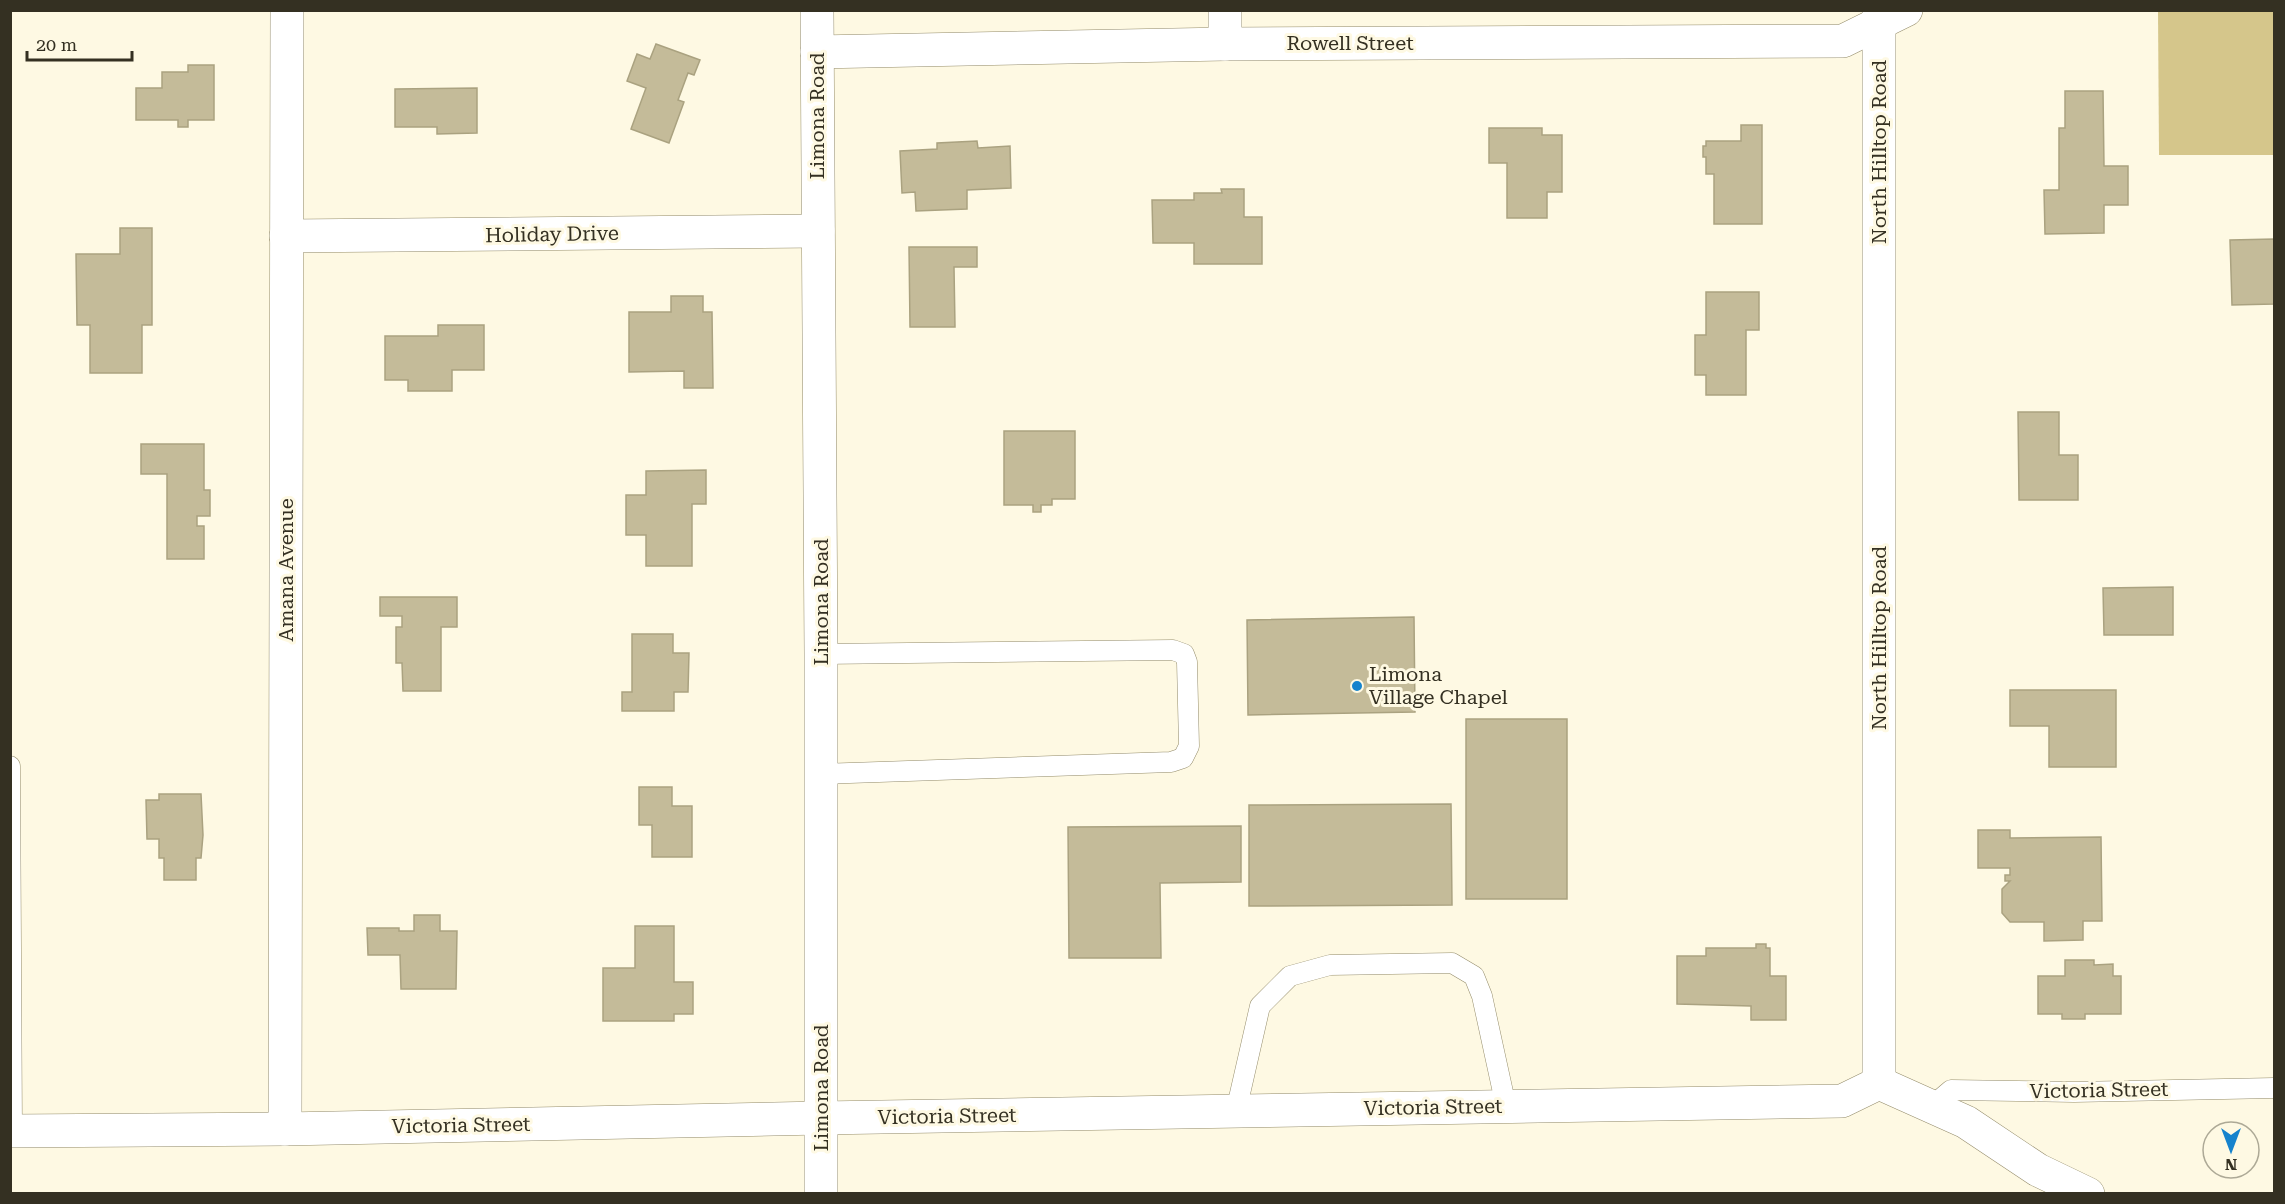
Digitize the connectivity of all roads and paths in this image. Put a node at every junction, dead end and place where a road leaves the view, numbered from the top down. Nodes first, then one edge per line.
1 (287, 10) edge
2 (817, 10) edge
3 (1225, 10) edge
4 (1888, 15) edge
5 (1225, 44) junction
6 (817, 52) junction
7 (818, 231) junction
8 (286, 236) junction
9 (821, 654) junction
10 (10, 766) edge
11 (820, 774) junction
12 (1879, 1083) junction
13 (2274, 1088) edge
14 (1506, 1106) junction
15 (1931, 1107) junction
16 (1236, 1111) junction
17 (821, 1118) junction
18 (285, 1129) junction
19 (11, 1131) edge
20 (2042, 1182) edge
21 (821, 1194) edge
22 (2088, 1194) edge

1 - 8 street, Amana Avenue
2 - 6 street, Limona Road
3 - 5 street
4 - 5 street, Rowell Street
4 - 12 street, North Hilltop Road
5 - 6 street, Rowell Street
6 - 7 street, Limona Road
7 - 8 street, Holiday Drive
7 - 9 street, Limona Road
8 - 18 street, Amana Avenue
9 - 11 street, Limona Road
9 - 11 lane
10 - 19 lane
11 - 17 street, Limona Road
12 - 14 street, Victoria Street
12 - 15 street
13 - 15 lane, Victoria Street
14 - 16 street, Victoria Street
14 - 16 lane
15 - 20 street
16 - 17 street, Victoria Street
17 - 18 street, Victoria Street
17 - 21 street, Limona Road
18 - 19 street, Victoria Street
20 - 22 street

